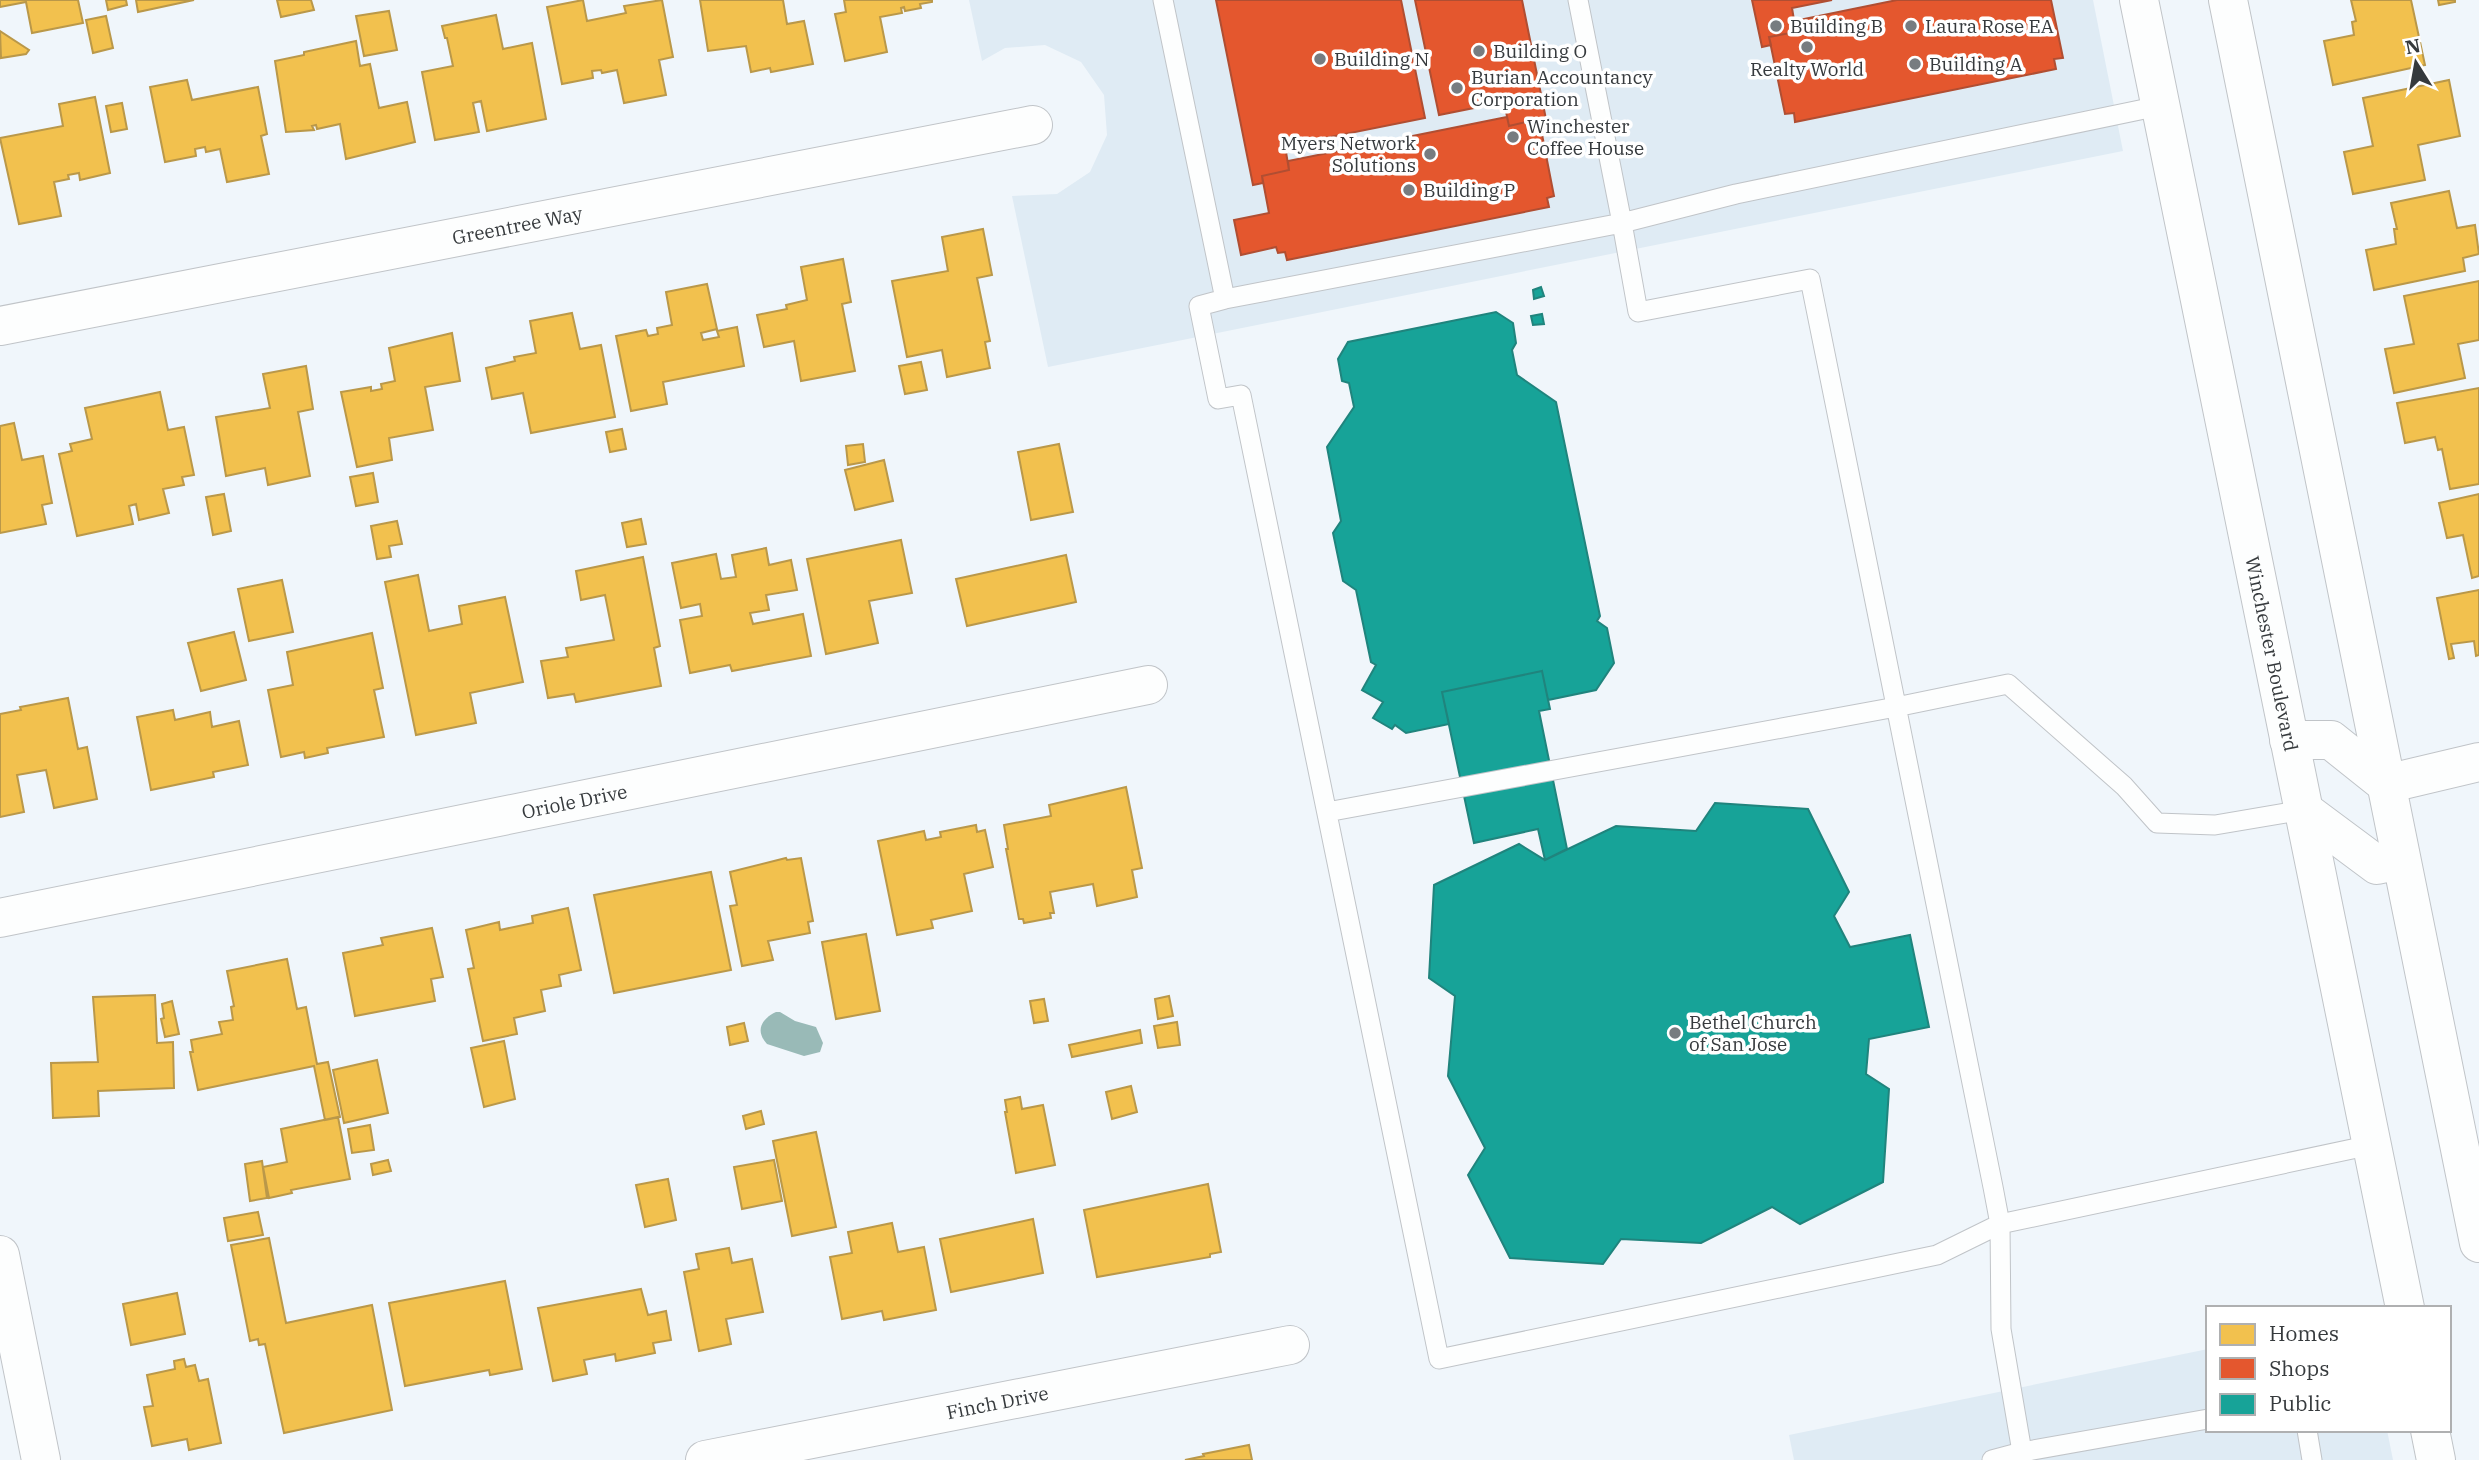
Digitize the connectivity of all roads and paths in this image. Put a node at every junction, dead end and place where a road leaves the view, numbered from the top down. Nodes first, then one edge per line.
1 (1163, 0) edge
2 (1578, 0) edge
3 (2138, 0) edge
4 (2228, 0) edge
5 (2159, 106) junction
6 (1034, 125) dead end
7 (1622, 223) junction
8 (1225, 299) junction
9 (0, 326) edge
10 (1148, 685) dead end
11 (1896, 707) junction
12 (2289, 740) junction
13 (2479, 762) edge
14 (2386, 784) junction
15 (2303, 810) junction
16 (1326, 812) junction
17 (2401, 860) junction
18 (0, 918) edge
19 (2371, 1145) junction
20 (2000, 1224) junction
21 (2479, 1243) edge
22 (0, 1255) edge
23 (2405, 1306) edge
24 (1290, 1345) dead end
25 (2206, 1419) edge
26 (2307, 1432) edge
27 (2430, 1432) edge
28 (2022, 1452) junction
29 (41, 1460) edge
30 (705, 1460) edge
31 (1992, 1460) edge
32 (2312, 1460) edge
33 (2436, 1460) edge

1 - 8 lane
2 - 7 lane
3 - 5 street, Winchester Boulevard
4 - 14 street
5 - 7 lane
5 - 12 street, Winchester Boulevard
6 - 9 street, Greentree Way
7 - 8 lane
7 - 11 lane
8 - 16 lane
10 - 18 street, Oriole Drive
11 - 15 lane
11 - 16 lane
11 - 20 lane
12 - 14 street
12 - 15 street, Winchester Boulevard
13 - 14 street
14 - 17 street
15 - 17 street
15 - 19 street, Winchester Boulevard
16 - 20 lane
17 - 21 street
19 - 20 lane
19 - 23 street, Winchester Boulevard
20 - 28 lane
22 - 29 street
24 - 30 street, Finch Drive
25 - 28 lane
26 - 32 lane
27 - 33 street
28 - 31 lane

